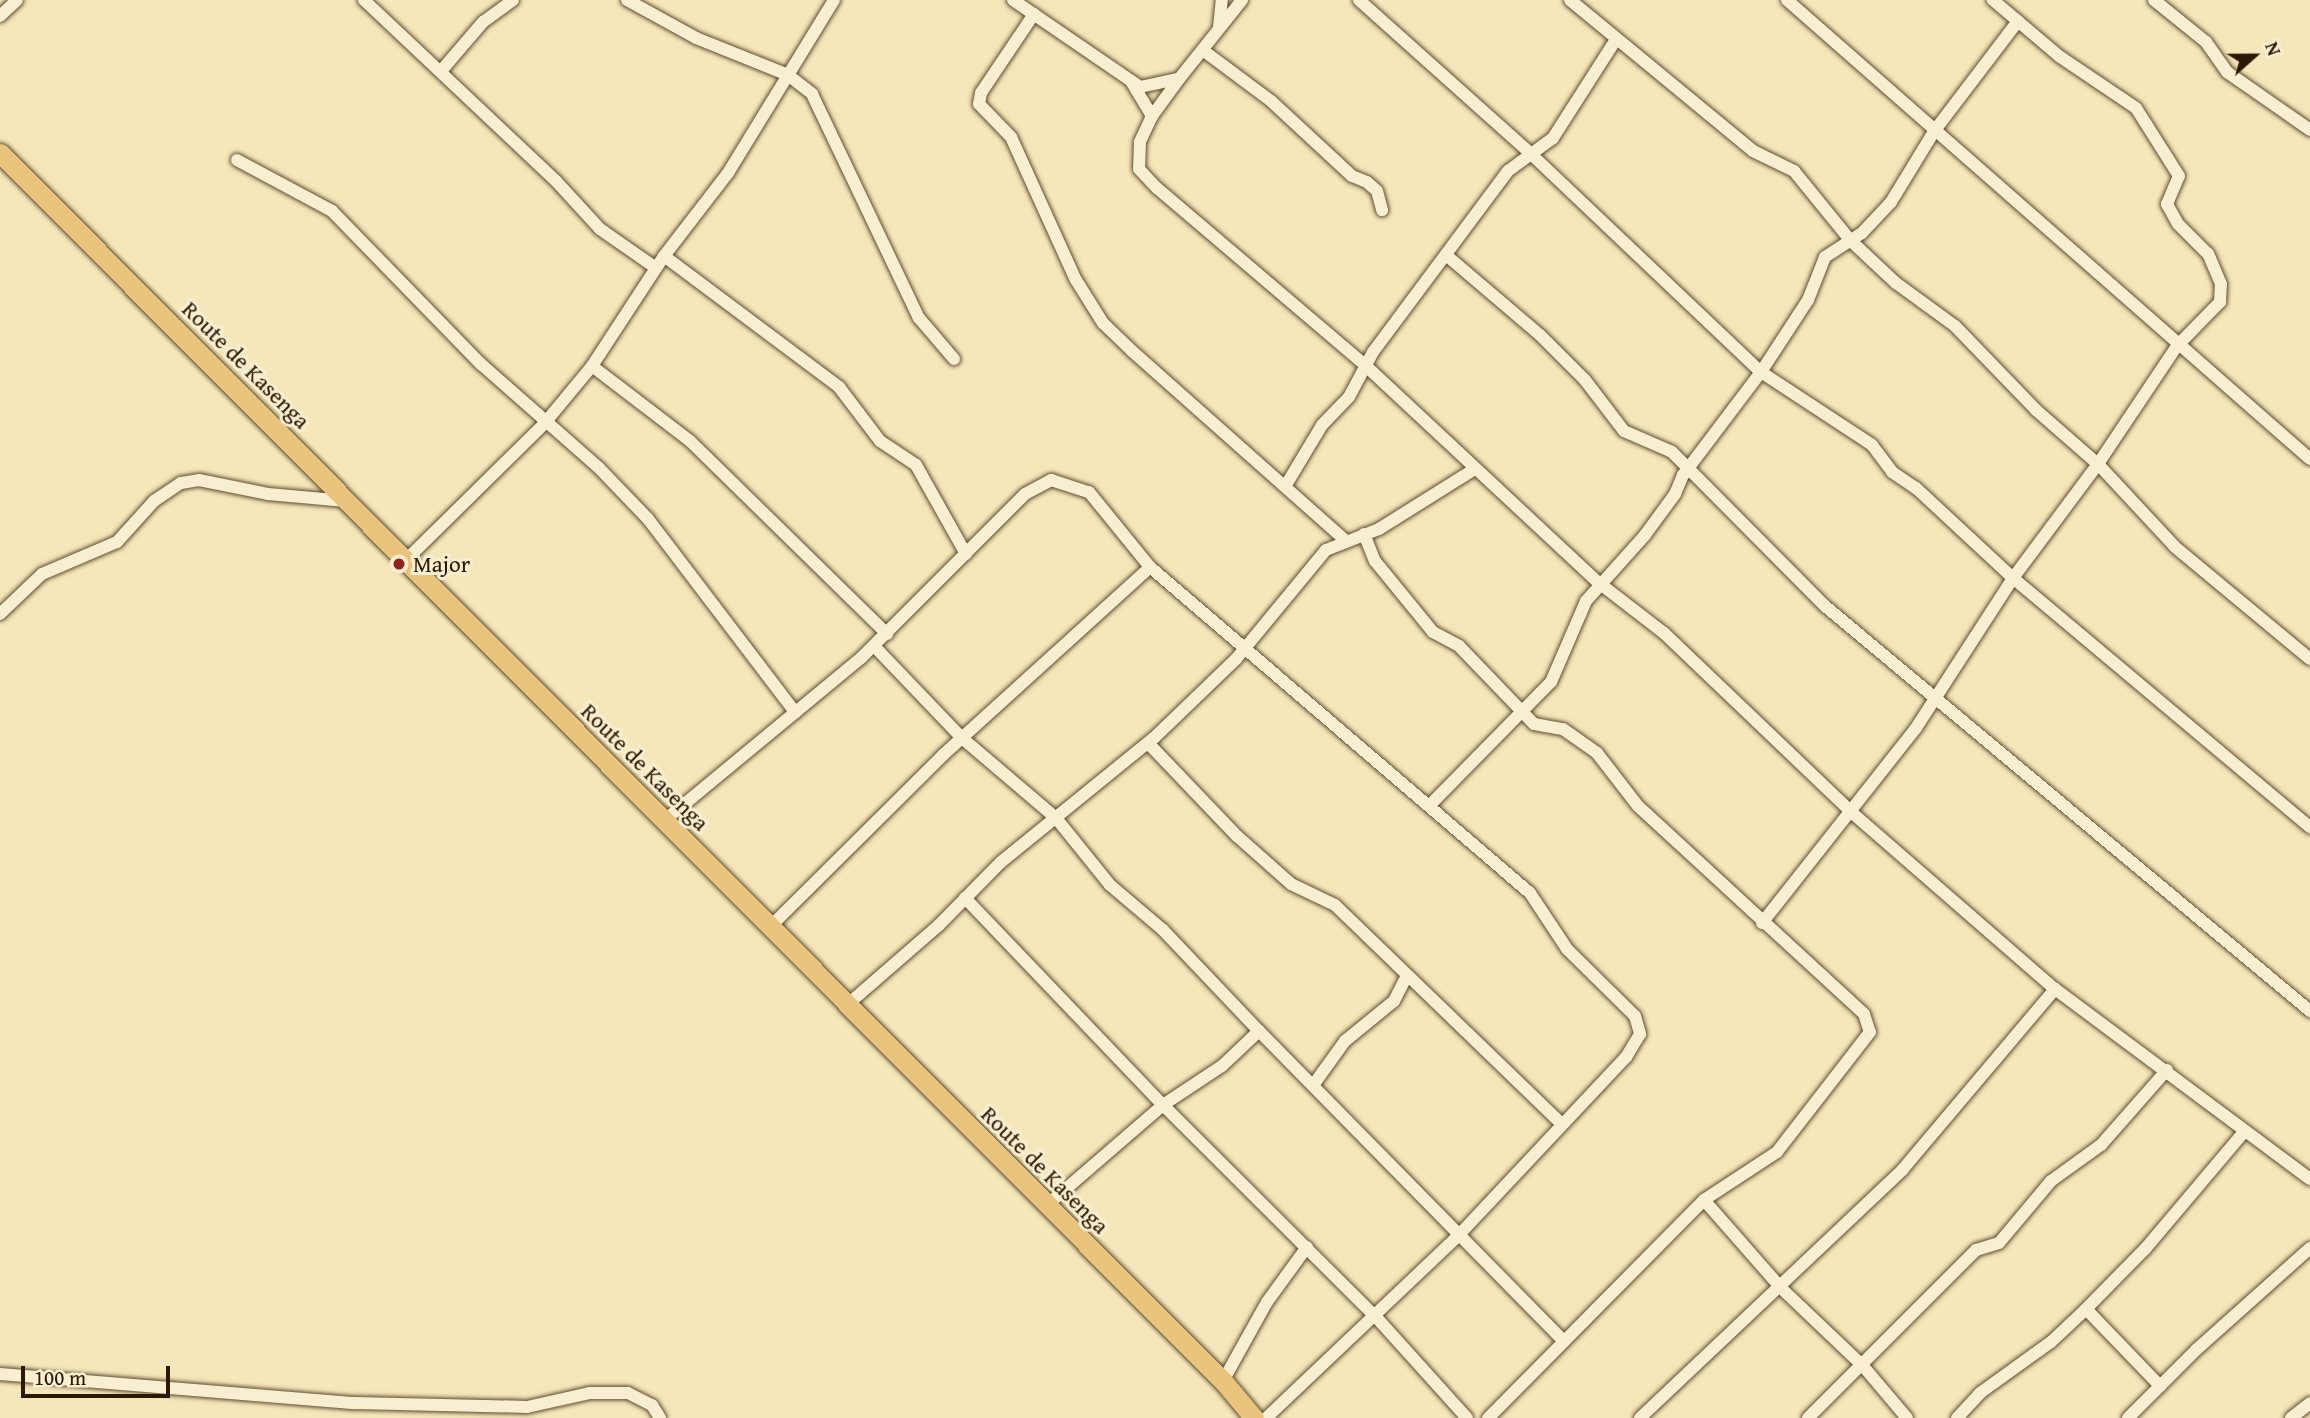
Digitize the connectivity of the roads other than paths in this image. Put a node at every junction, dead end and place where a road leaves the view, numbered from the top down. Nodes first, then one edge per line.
1 (17, 0) edge
2 (364, 0) edge
3 (513, 0) edge
4 (627, 0) edge
5 (834, 0) edge
6 (1013, 0) edge
7 (1223, 0) edge
8 (1241, 0) edge
9 (1359, 0) edge
10 (1570, 0) edge
11 (1787, 0) edge
12 (2154, 0) edge
13 (1997, 1) edge
14 (1034, 14) junction
15 (0, 16) edge
16 (2018, 22) junction
17 (1219, 32) junction
18 (1615, 41) junction
19 (1204, 51) junction
20 (442, 71) junction
21 (788, 75) junction
22 (1178, 79) junction
23 (1131, 81) junction
24 (1152, 116) junction
25 (1935, 130) junction
26 (2310, 130) edge
27 (0, 153) edge
28 (1531, 153) junction
29 (237, 160) dead end
30 (1382, 210) dead end
31 (1850, 240) junction
32 (1446, 255) junction
33 (664, 256) junction
34 (656, 268) junction
35 (2177, 346) junction
36 (954, 359) dead end
37 (592, 366) junction
38 (1366, 366) junction
39 (1761, 372) junction
40 (544, 424) junction
41 (2310, 459) edge
42 (2098, 464) junction
43 (1689, 469) junction
44 (1473, 470) junction
45 (1286, 485) junction
46 (346, 501) junction
47 (1364, 534) junction
48 (1346, 541) junction
49 (966, 554) junction
50 (404, 562) junction
51 (1150, 567) junction
52 (2012, 579) junction
53 (1599, 583) junction
54 (0, 614) edge
55 (887, 635) junction
56 (874, 646) junction
57 (1243, 646) junction
58 (2310, 659) edge
59 (1934, 700) junction
60 (795, 712) junction
61 (1522, 715) junction
62 (962, 738) junction
63 (1148, 743) junction
64 (1429, 806) junction
65 (1850, 811) junction
66 (1056, 818) junction
67 (665, 820) junction
68 (2310, 827) edge
69 (965, 898) junction
70 (1762, 923) junction
71 (770, 927) junction
72 (1406, 977) junction
73 (2056, 989) junction
74 (847, 1005) junction
75 (2310, 1011) edge
76 (1259, 1031) junction
77 (2166, 1070) junction
78 (1314, 1084) junction
79 (1163, 1105) junction
80 (1562, 1125) junction
81 (2244, 1132) junction
82 (2310, 1179) edge
83 (1704, 1200) junction
84 (1046, 1206) junction
85 (1459, 1235) junction
86 (1307, 1247) junction
87 (2310, 1248) edge
88 (1781, 1288) junction
89 (2086, 1309) junction
90 (1376, 1317) junction
91 (1563, 1341) junction
92 (1863, 1366) junction
93 (0, 1374) edge
94 (1223, 1381) junction
95 (2160, 1386) junction
96 (2310, 1403) edge
97 (660, 1418) edge
98 (1254, 1418) edge
99 (1266, 1418) edge
100 (1467, 1418) edge
101 (1488, 1418) edge
102 (1640, 1418) edge
103 (1808, 1418) edge
104 (1907, 1418) edge
105 (1957, 1418) edge
106 (2128, 1418) edge
107 (2291, 1418) edge

1 - 15 street
2 - 20 street
3 - 20 street
4 - 21 street
5 - 21 street
6 - 14 street
7 - 17 street
8 - 17 street
9 - 28 street
10 - 18 street
11 - 25 street
12 - 26 street
13 - 16 street
14 - 23 street
14 - 45 street
16 - 25 street
16 - 35 street
17 - 19 street
18 - 28 street
18 - 31 street
19 - 22 street
19 - 30 street
20 - 34 street
21 - 33 street
21 - 36 street
22 - 23 street
22 - 24 street
23 - 24 street
24 - 38 street
25 - 31 street
25 - 35 street
27 - 46 highway, Route de Kasenga
28 - 32 street
28 - 39 street
29 - 40 street
31 - 39 street
31 - 42 street
32 - 38 street
32 - 43 street
33 - 34 street
33 - 49 street
34 - 37 street
35 - 41 street
35 - 42 street
37 - 40 street
37 - 55 street
38 - 44 street
38 - 45 street
39 - 43 street
39 - 52 street
40 - 50 street
40 - 60 street
42 - 52 street
42 - 58 street
43 - 53 street
43 - 59 street
44 - 47 street
44 - 53 street
45 - 48 street
46 - 50 highway, Route de Kasenga
46 - 54 street
47 - 48 street
47 - 61 street
48 - 57 street
49 - 51 street
49 - 55 street
50 - 67 highway, Route de Kasenga
51 - 57 street
51 - 62 street
52 - 59 street
52 - 68 street
53 - 61 street
53 - 65 street
55 - 56 street
56 - 60 street
56 - 62 street
57 - 63 street
57 - 64 street
59 - 65 street
59 - 75 street
60 - 67 street
61 - 64 street
61 - 70 street
62 - 66 street
62 - 71 street
63 - 66 street
63 - 72 street
64 - 80 street
65 - 70 street
65 - 73 street
66 - 69 street
66 - 76 street
67 - 71 highway, Route de Kasenga
69 - 74 street
69 - 79 street
70 - 83 street
71 - 74 highway, Route de Kasenga
72 - 78 street
72 - 80 street
73 - 77 street
73 - 88 street
74 - 84 highway, Route de Kasenga
76 - 78 street
76 - 79 street
77 - 81 street
77 - 92 street
78 - 85 street
79 - 84 street
79 - 86 street
80 - 85 street
81 - 82 street
81 - 89 street
83 - 88 street
83 - 91 street
84 - 94 highway, Route de Kasenga
85 - 90 street
85 - 91 street
86 - 90 street
86 - 94 street
87 - 95 street
88 - 92 street
88 - 102 street
89 - 95 street
89 - 105 street
90 - 99 street
90 - 100 street
91 - 101 street
92 - 103 street
92 - 104 street
93 - 97 street
94 - 98 highway, Route de Kasenga
95 - 106 street
96 - 107 street

